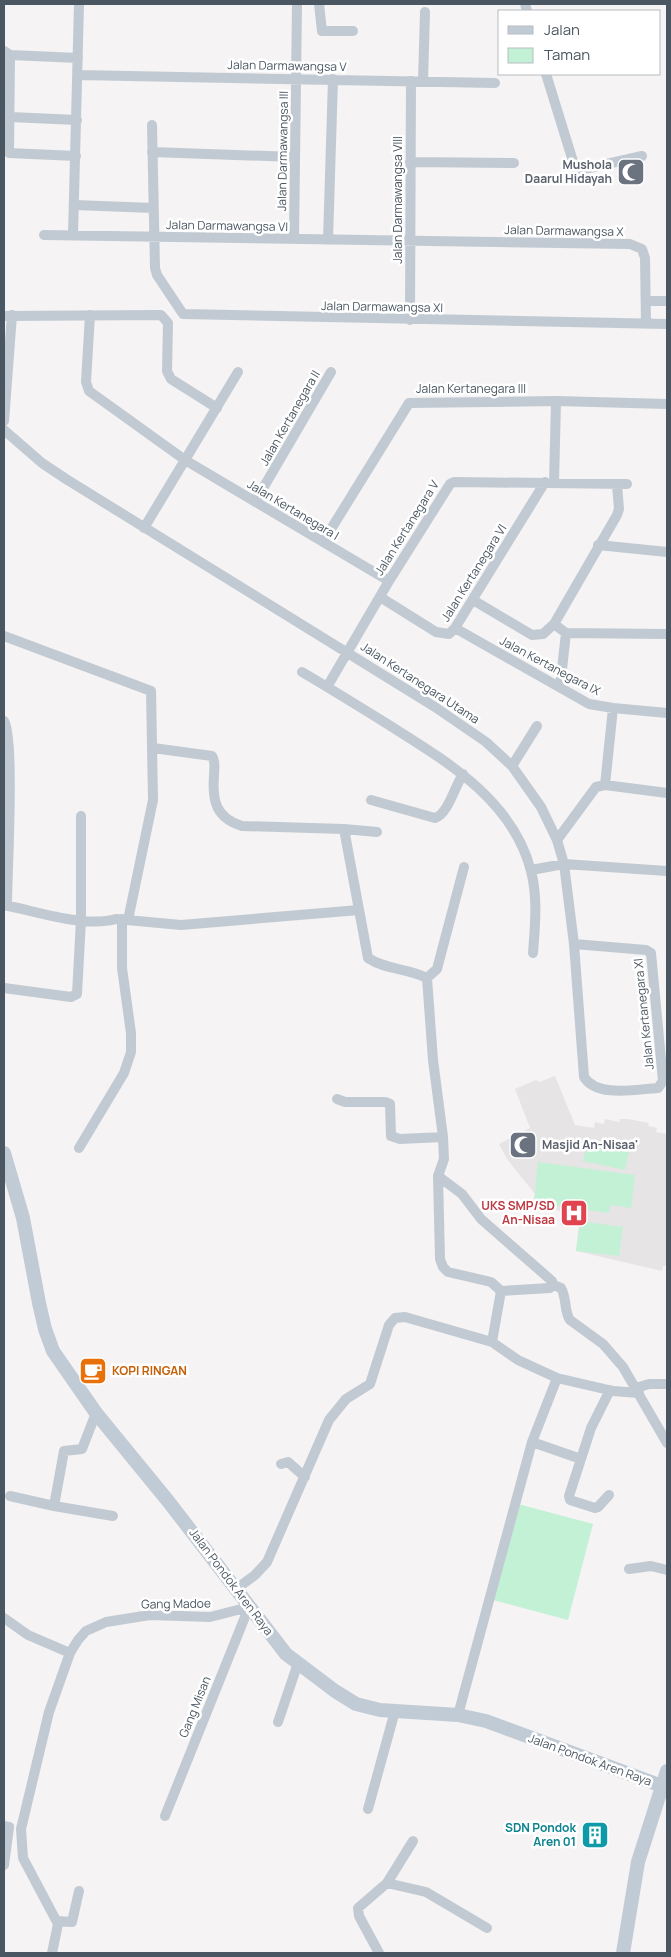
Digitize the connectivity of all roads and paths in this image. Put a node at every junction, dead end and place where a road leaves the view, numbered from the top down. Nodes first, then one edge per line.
1 (79, 4) edge
2 (297, 4) edge
3 (319, 4) edge
4 (425, 12) dead end
5 (354, 31) dead end
6 (7, 53) edge
7 (78, 58) junction
8 (78, 75) junction
9 (546, 75) edge
10 (297, 78) junction
11 (333, 79) junction
12 (410, 80) junction
13 (423, 81) junction
14 (495, 83) dead end
15 (7, 92) edge
16 (8, 113) edge
17 (77, 120) junction
18 (152, 124) dead end
19 (152, 152) junction
20 (6, 155) edge
21 (76, 156) junction
22 (642, 156) dead end
23 (295, 157) junction
24 (410, 162) junction
25 (514, 164) dead end
26 (74, 205) junction
27 (153, 208) junction
28 (44, 235) dead end
29 (73, 235) junction
30 (154, 237) junction
31 (294, 239) junction
32 (328, 240) junction
33 (410, 241) junction
34 (646, 301) junction
35 (667, 302) edge
36 (8, 315) edge
37 (90, 315) junction
38 (410, 320) junction
39 (646, 324) junction
40 (667, 324) edge
41 (238, 372) dead end
42 (331, 372) dead end
43 (556, 401) junction
44 (667, 404) edge
45 (217, 408) junction
46 (4, 421) edge
47 (4, 430) edge
48 (185, 460) junction
49 (549, 483) junction
50 (255, 502) junction
51 (144, 528) junction
52 (323, 542) junction
53 (598, 545) junction
54 (667, 552) edge
55 (389, 581) junction
56 (380, 597) junction
57 (472, 600) junction
58 (554, 624) junction
59 (455, 628) junction
60 (566, 632) junction
61 (667, 634) edge
62 (4, 636) edge
63 (348, 652) junction
64 (302, 672) dead end
65 (327, 687) junction
66 (560, 687) junction
67 (613, 708) junction
68 (667, 713) edge
69 (4, 721) edge
70 (537, 726) dead end
71 (153, 748) junction
72 (512, 766) junction
73 (463, 774) junction
74 (605, 785) junction
75 (667, 793) edge
76 (371, 800) dead end
77 (81, 816) dead end
78 (344, 829) junction
79 (377, 832) dead end
80 (557, 840) junction
81 (564, 864) junction
82 (464, 867) dead end
83 (531, 870) junction
84 (667, 871) edge
85 (5, 905) edge
86 (359, 910) junction
87 (81, 920) junction
88 (126, 920) junction
89 (574, 944) junction
90 (533, 953) dead end
91 (427, 978) junction
92 (4, 988) edge
93 (337, 1099) dead end
94 (443, 1137) junction
95 (79, 1148) dead end
96 (4, 1153) edge
97 (438, 1176) junction
98 (553, 1285) junction
99 (501, 1291) junction
100 (492, 1342) junction
101 (556, 1378) junction
102 (667, 1384) edge
103 (610, 1390) junction
104 (638, 1391) junction
105 (96, 1413) junction
106 (532, 1442) junction
107 (667, 1443) edge
108 (580, 1459) junction
109 (281, 1464) dead end
110 (306, 1477) junction
111 (609, 1495) dead end
112 (10, 1496) dead end
113 (54, 1506) junction
114 (113, 1516) dead end
115 (629, 1569) dead end
116 (667, 1570) edge
117 (236, 1589) junction
118 (249, 1606) junction
119 (4, 1618) edge
120 (70, 1653) junction
121 (298, 1663) junction
122 (395, 1711) junction
123 (458, 1715) junction
124 (278, 1722) dead end
125 (667, 1770) edge
126 (662, 1786) junction
127 (368, 1809) dead end
128 (165, 1816) dead end
129 (6, 1826) edge
130 (413, 1841) dead end
131 (4, 1865) edge
132 (387, 1883) junction
133 (79, 1891) dead end
134 (57, 1921) junction
135 (486, 1928) dead end
136 (52, 1953) edge
137 (379, 1953) edge
138 (622, 1953) edge

1 - 7 street
2 - 10 street, Jalan Darmawangsa III
3 - 5 street
4 - 13 street
6 - 7 street
6 - 15 street
7 - 8 street
8 - 10 street, Jalan Darmawangsa V
8 - 17 street
9 - 22 street
10 - 11 street, Jalan Darmawangsa V
10 - 23 street, Jalan Darmawangsa III
11 - 12 street, Jalan Darmawangsa V
11 - 32 street
12 - 13 street, Jalan Darmawangsa V
12 - 24 street, Jalan Darmawangsa VIII
13 - 14 street, Jalan Darmawangsa V
15 - 16 street
16 - 17 street
16 - 20 street
17 - 21 street
18 - 19 street
19 - 23 street
19 - 27 street
20 - 21 street
21 - 26 street
23 - 31 street, Jalan Darmawangsa III
24 - 25 street
24 - 33 street, Jalan Darmawangsa VIII
26 - 27 street, Jalan Darmawangsa VI
26 - 29 street
27 - 30 street
28 - 29 street, Jalan Darmawangsa VI
29 - 30 street, Jalan Darmawangsa VI
30 - 31 street, Jalan Darmawangsa VI
30 - 38 street, Jalan Darmawangsa XI
31 - 32 street, Jalan Darmawangsa VI
32 - 33 street, Jalan Darmawangsa VI
33 - 34 street, Jalan Darmawangsa X
33 - 38 street, Jalan Darmawangsa VIII
34 - 35 street
34 - 39 street
36 - 37 street
36 - 46 street
37 - 45 street
37 - 48 street, Jalan Kertanegara I
38 - 39 street, Jalan Darmawangsa XI
39 - 40 street, Jalan Darmawangsa XI
41 - 45 street
42 - 50 street, Jalan Kertanegara II
43 - 44 street, Jalan Kertanegara III
43 - 49 street
43 - 52 street, Jalan Kertanegara III
45 - 48 street
47 - 51 street, Jalan Kertanegara Utama
48 - 50 street, Jalan Kertanegara I
48 - 51 street
49 - 53 street, Jalan Kertanegara V
49 - 55 street, Jalan Kertanegara V
49 - 57 street, Jalan Kertanegara VI
50 - 52 street, Jalan Kertanegara I
51 - 63 street, Jalan Kertanegara Utama
52 - 55 street, Jalan Kertanegara I
53 - 54 street
53 - 58 street
55 - 56 street, Jalan Kertanegara V
56 - 59 street, Jalan Kertanegara VI
56 - 63 street, Jalan Kertanegara V
57 - 58 street
57 - 59 street, Jalan Kertanegara VI
58 - 60 street
59 - 66 street, Jalan Kertanegara IX
60 - 61 street
60 - 66 street
62 - 71 street
63 - 65 street, Jalan Kertanegara V
63 - 72 street, Jalan Kertanegara Utama
64 - 65 street
65 - 73 street
66 - 67 street, Jalan Kertanegara IX
67 - 68 street, Jalan Kertanegara IX
67 - 74 street
69 - 85 street
70 - 72 street
71 - 78 street
71 - 88 street
72 - 80 street, Jalan Kertanegara Utama
73 - 76 street
73 - 83 street
74 - 75 street
74 - 80 street
77 - 87 street
78 - 79 street
78 - 86 street
80 - 81 street, Jalan Kertanegara Utama
81 - 83 street
81 - 84 street
81 - 89 street, Jalan Kertanegara Utama
82 - 91 street
83 - 90 street
85 - 87 street
86 - 88 street
86 - 91 street
87 - 88 street
87 - 92 street
88 - 95 street
89 - 89 street, Jalan Kertanegara XI
91 - 94 street
93 - 94 street
94 - 97 street
96 - 105 main road, Jalan Pondok Aren Raya
97 - 98 street
97 - 99 street
98 - 99 street
98 - 104 street
99 - 100 street
100 - 101 street
100 - 110 street
101 - 103 street
101 - 106 street
102 - 104 street
103 - 104 street
103 - 108 street
104 - 107 street
105 - 113 street
105 - 117 main road, Jalan Pondok Aren Raya
106 - 108 street
106 - 123 street
108 - 111 street
109 - 110 street
110 - 117 street
112 - 113 street
113 - 114 street
115 - 116 street
117 - 118 main road, Jalan Pondok Aren Raya
118 - 120 street, Gang Madoe
118 - 121 main road, Jalan Pondok Aren Raya
118 - 128 street, Gang Misan
119 - 120 street
120 - 134 street, Gang Madoe
121 - 122 main road, Jalan Pondok Aren Raya
121 - 124 street
122 - 123 main road, Jalan Pondok Aren Raya
122 - 127 street
123 - 126 main road, Jalan Pondok Aren Raya
125 - 126 main road
126 - 138 main road
129 - 131 street
130 - 132 street
132 - 135 street
132 - 137 street
133 - 134 street
134 - 136 street

